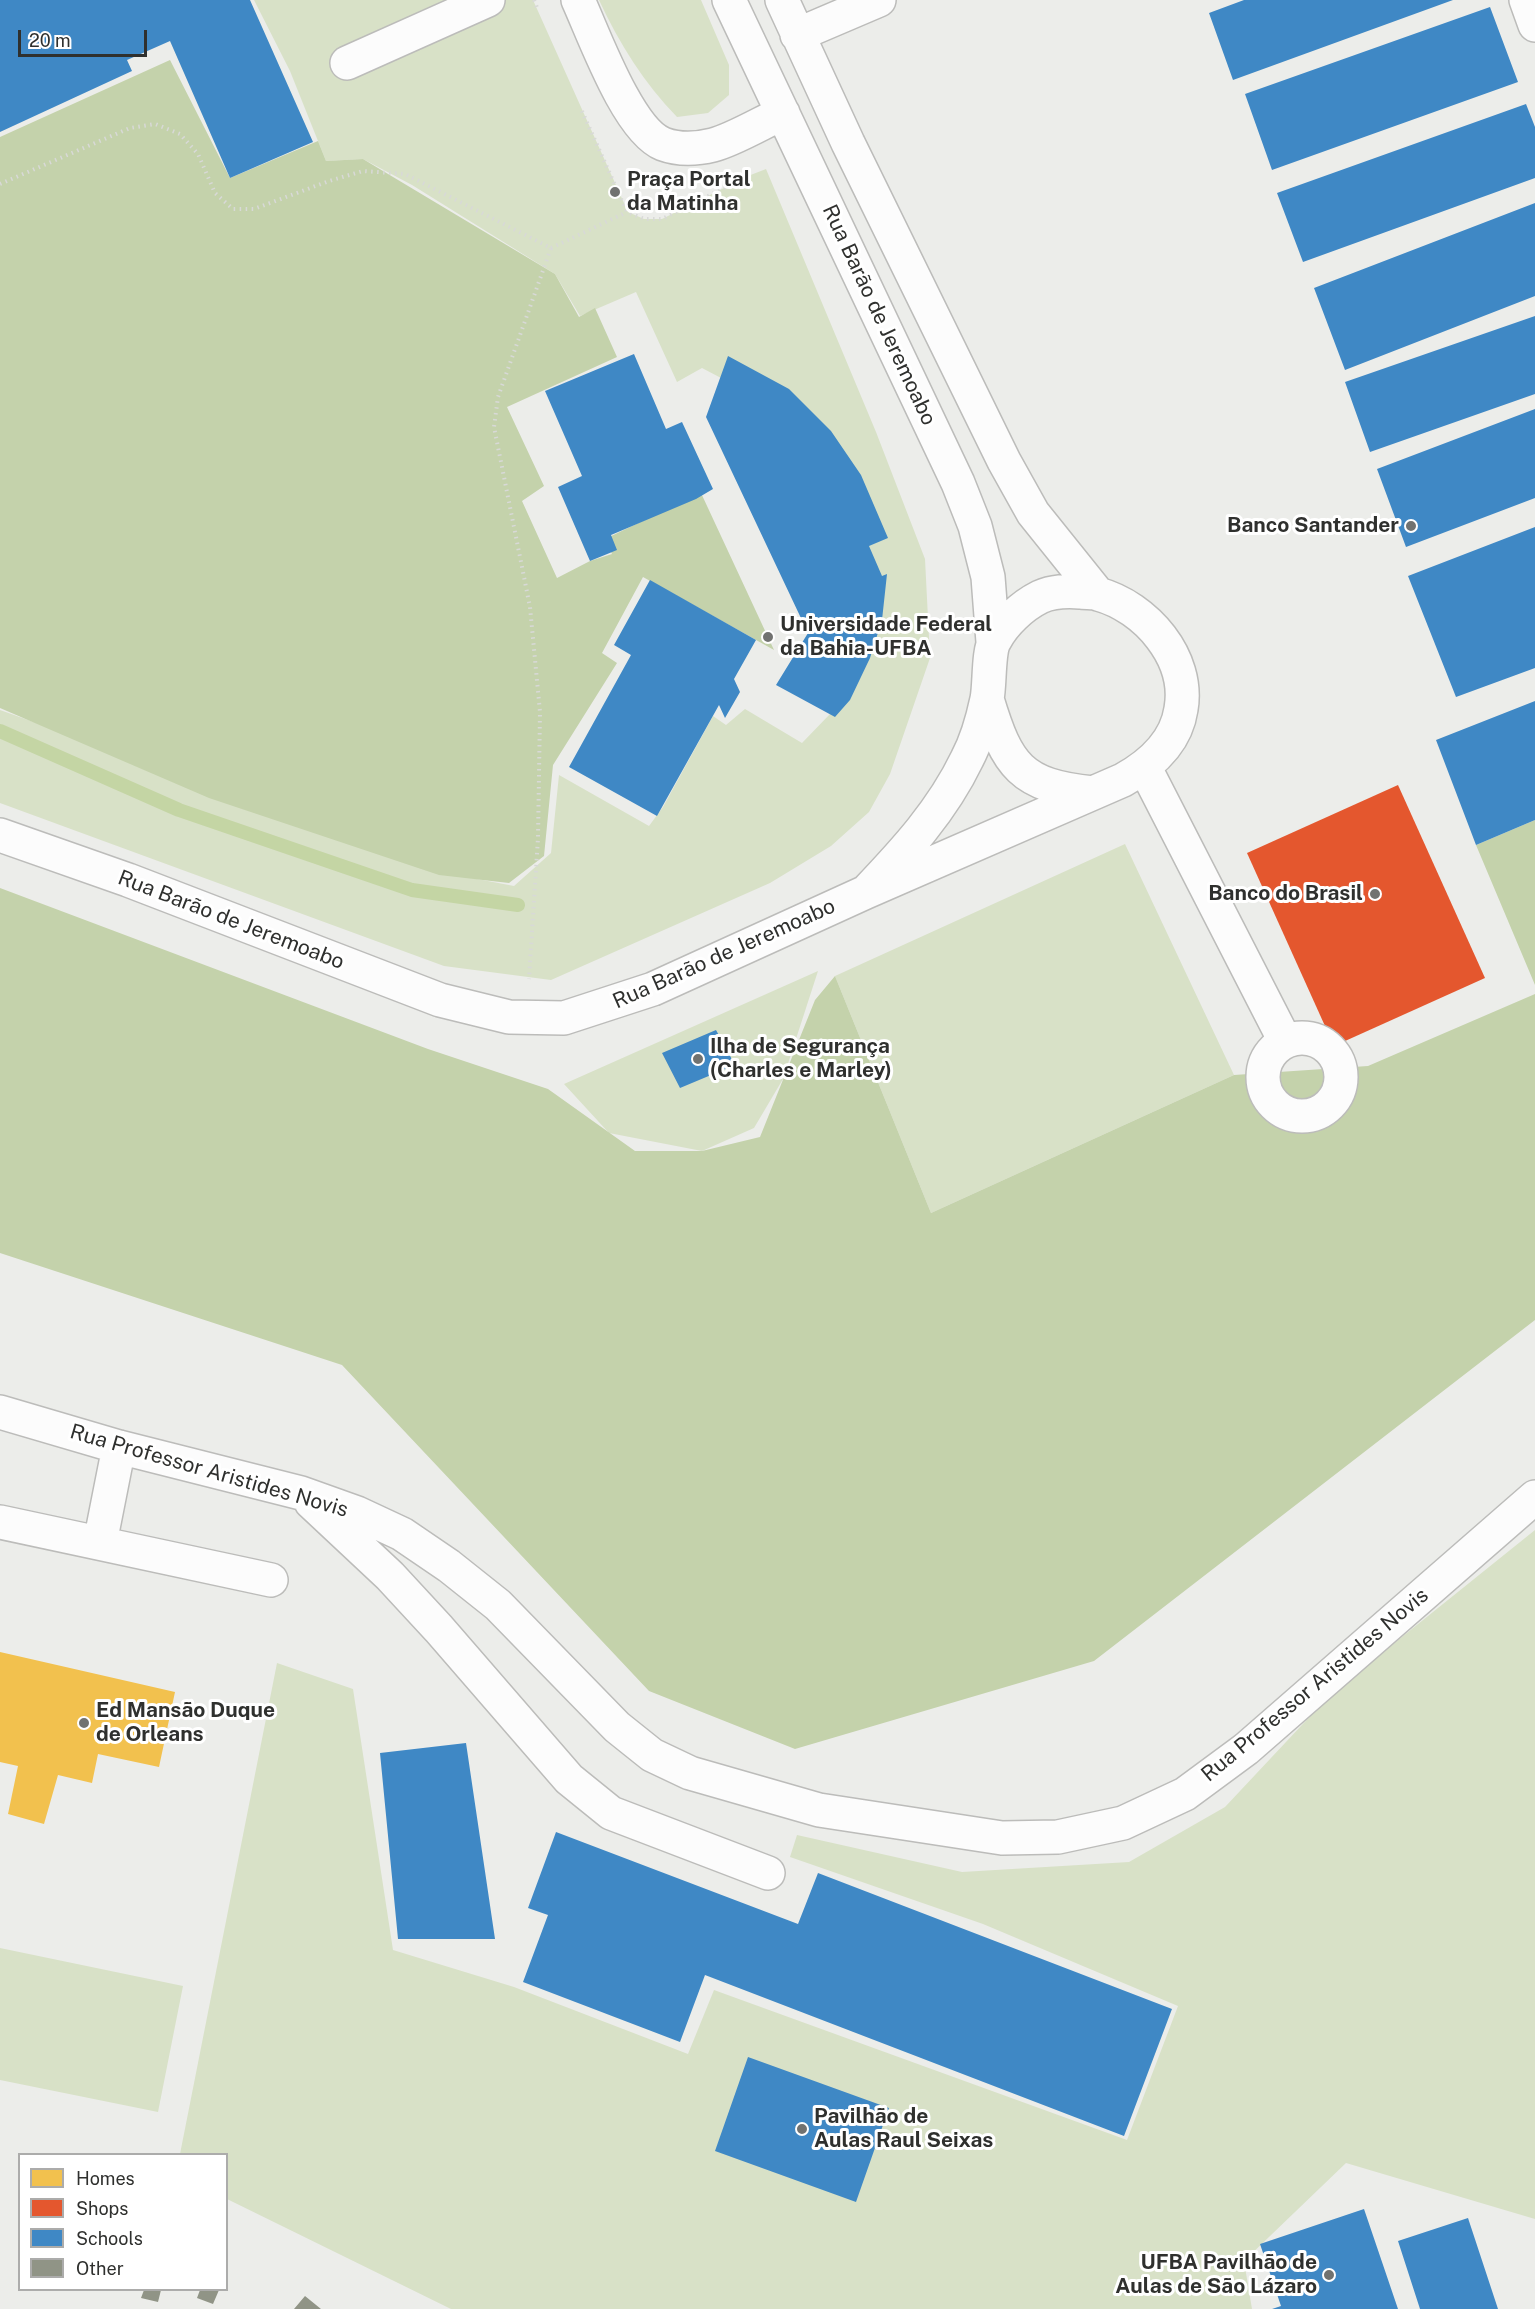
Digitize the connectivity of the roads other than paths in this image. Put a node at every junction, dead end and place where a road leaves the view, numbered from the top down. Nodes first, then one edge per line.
1 (488, 0) edge
2 (578, 0) edge
3 (729, 0) edge
4 (782, 0) edge
5 (879, 0) edge
6 (1526, 0) edge
7 (1535, 25) edge
8 (797, 35) junction
9 (347, 63) dead end
10 (783, 113) junction
11 (1098, 594) junction
12 (993, 642) junction
13 (987, 699) junction
14 (1145, 768) junction
15 (1093, 793) junction
16 (0, 835) edge
17 (866, 892) junction
18 (1285, 1041) dead end
19 (0, 1412) edge
20 (119, 1448) junction
21 (301, 1493) junction
22 (1535, 1497) edge
23 (0, 1522) edge
24 (100, 1543) junction
25 (271, 1580) dead end
26 (768, 1873) dead end

1 - 9 street
2 - 10 street
3 - 10 street, Rua Barão de Jeremoabo
4 - 8 street
5 - 8 street
6 - 7 street
8 - 11 street
10 - 12 street, Rua Barão de Jeremoabo
11 - 12 street
11 - 14 street
12 - 13 street, Rua Barão de Jeremoabo
13 - 15 street
13 - 17 street, Rua Barão de Jeremoabo
14 - 15 street
14 - 18 street
15 - 17 street
16 - 17 street, Rua Barão de Jeremoabo
19 - 20 street, Rua Professor Aristides Novis
20 - 21 street, Rua Professor Aristides Novis
20 - 24 street
21 - 22 street, Rua Professor Aristides Novis
21 - 26 street
23 - 24 street
24 - 25 street

